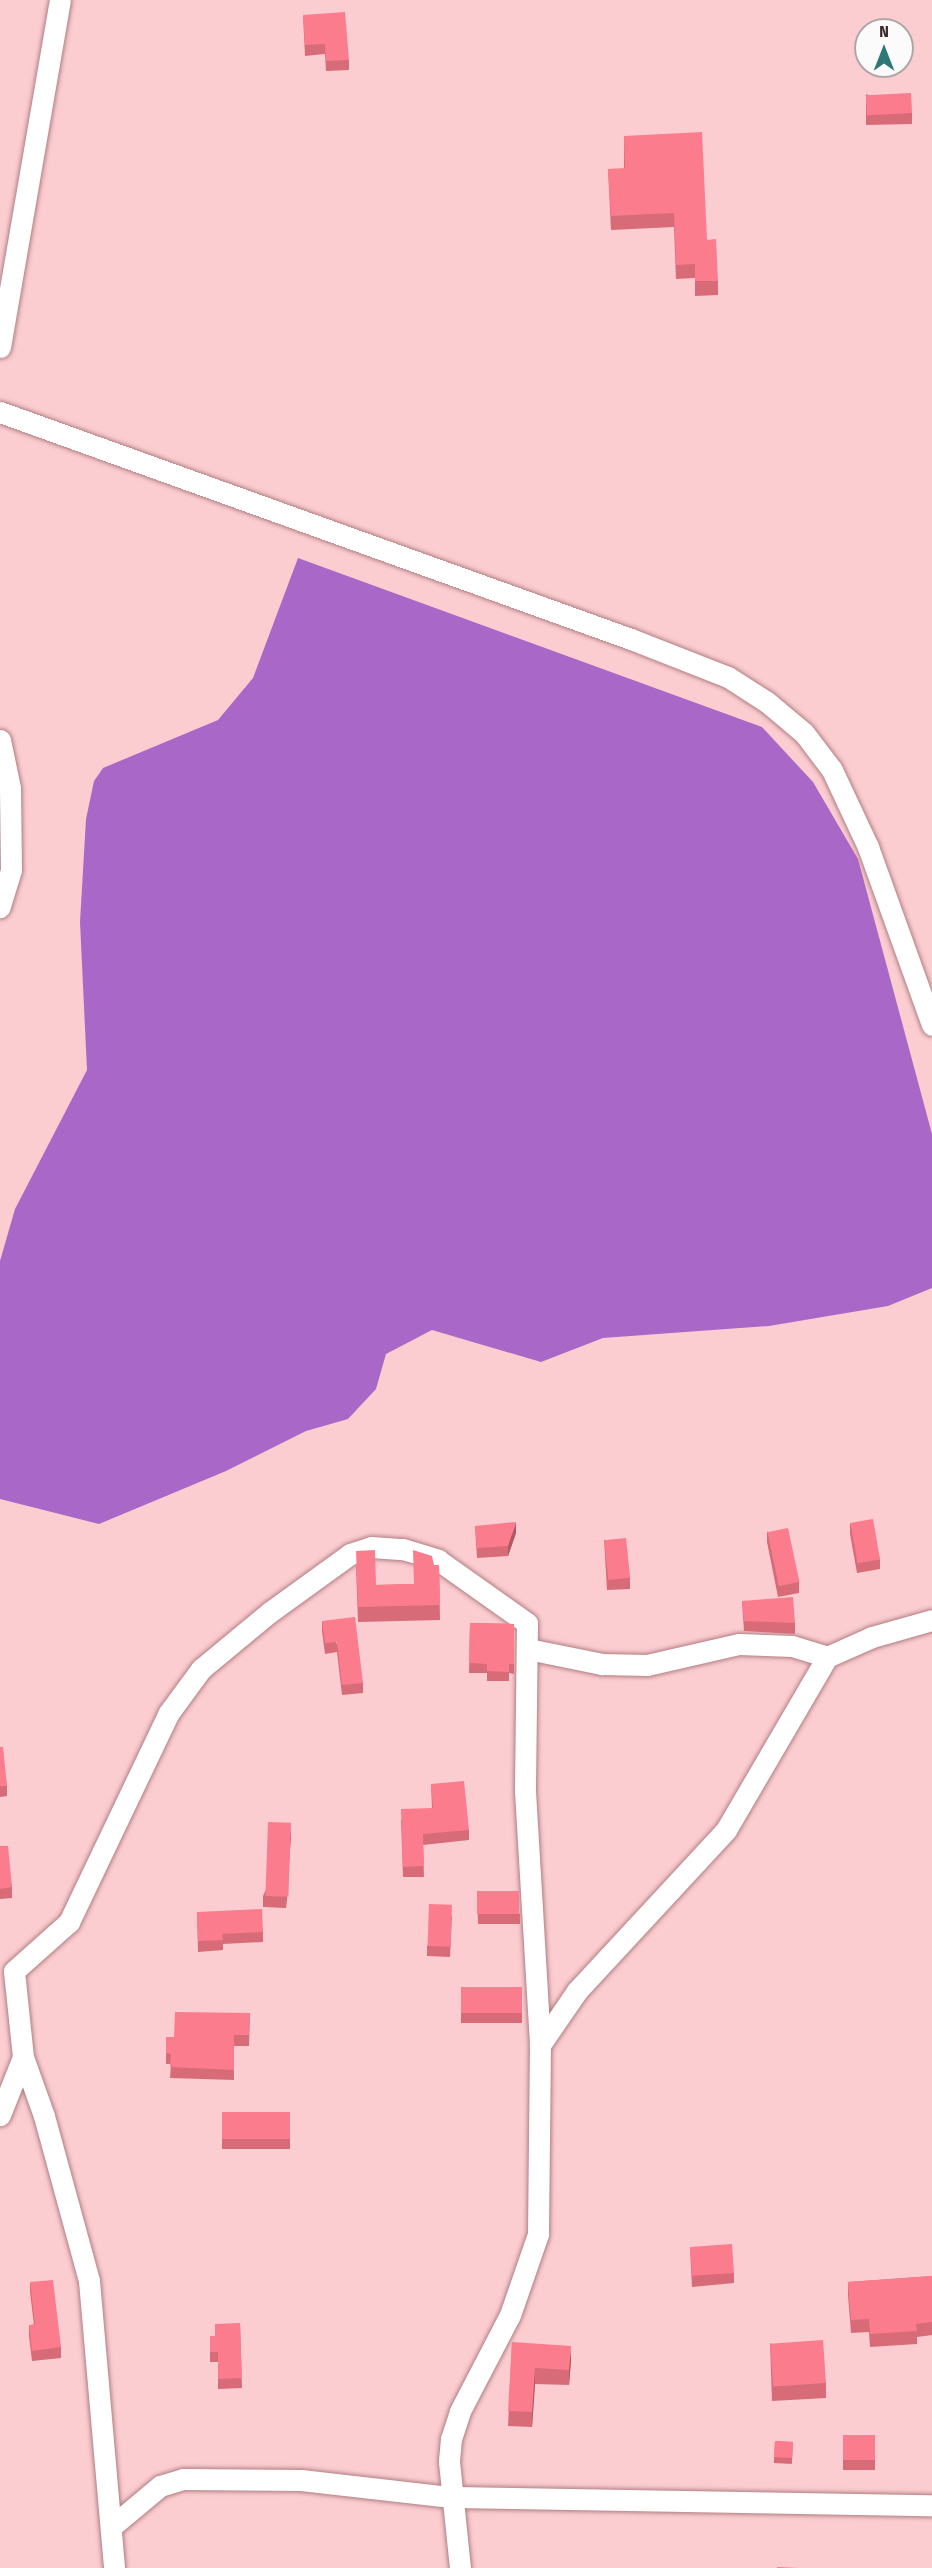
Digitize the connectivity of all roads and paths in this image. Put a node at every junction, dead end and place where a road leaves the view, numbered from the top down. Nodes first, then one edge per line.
1 (60, 0) edge
2 (3, 309) edge
3 (0, 347) edge
4 (0, 412) edge
5 (0, 741) edge
6 (0, 907) edge
7 (932, 1025) edge
8 (932, 1620) edge
9 (528, 1649) junction
10 (827, 1657) junction
11 (7, 1970) edge
12 (540, 2045) junction
13 (23, 2057) junction
14 (0, 2115) edge
15 (451, 2498) junction
16 (932, 2505) edge
17 (111, 2527) junction
18 (114, 2568) edge
19 (460, 2568) edge

1 - 2 street
2 - 3 street
4 - 7 street
5 - 6 street
8 - 10 street
9 - 10 street
9 - 11 street
9 - 12 street
10 - 12 street
11 - 13 street
12 - 15 street
13 - 14 street
13 - 17 street
15 - 16 street
15 - 17 street
15 - 19 street
17 - 18 street

